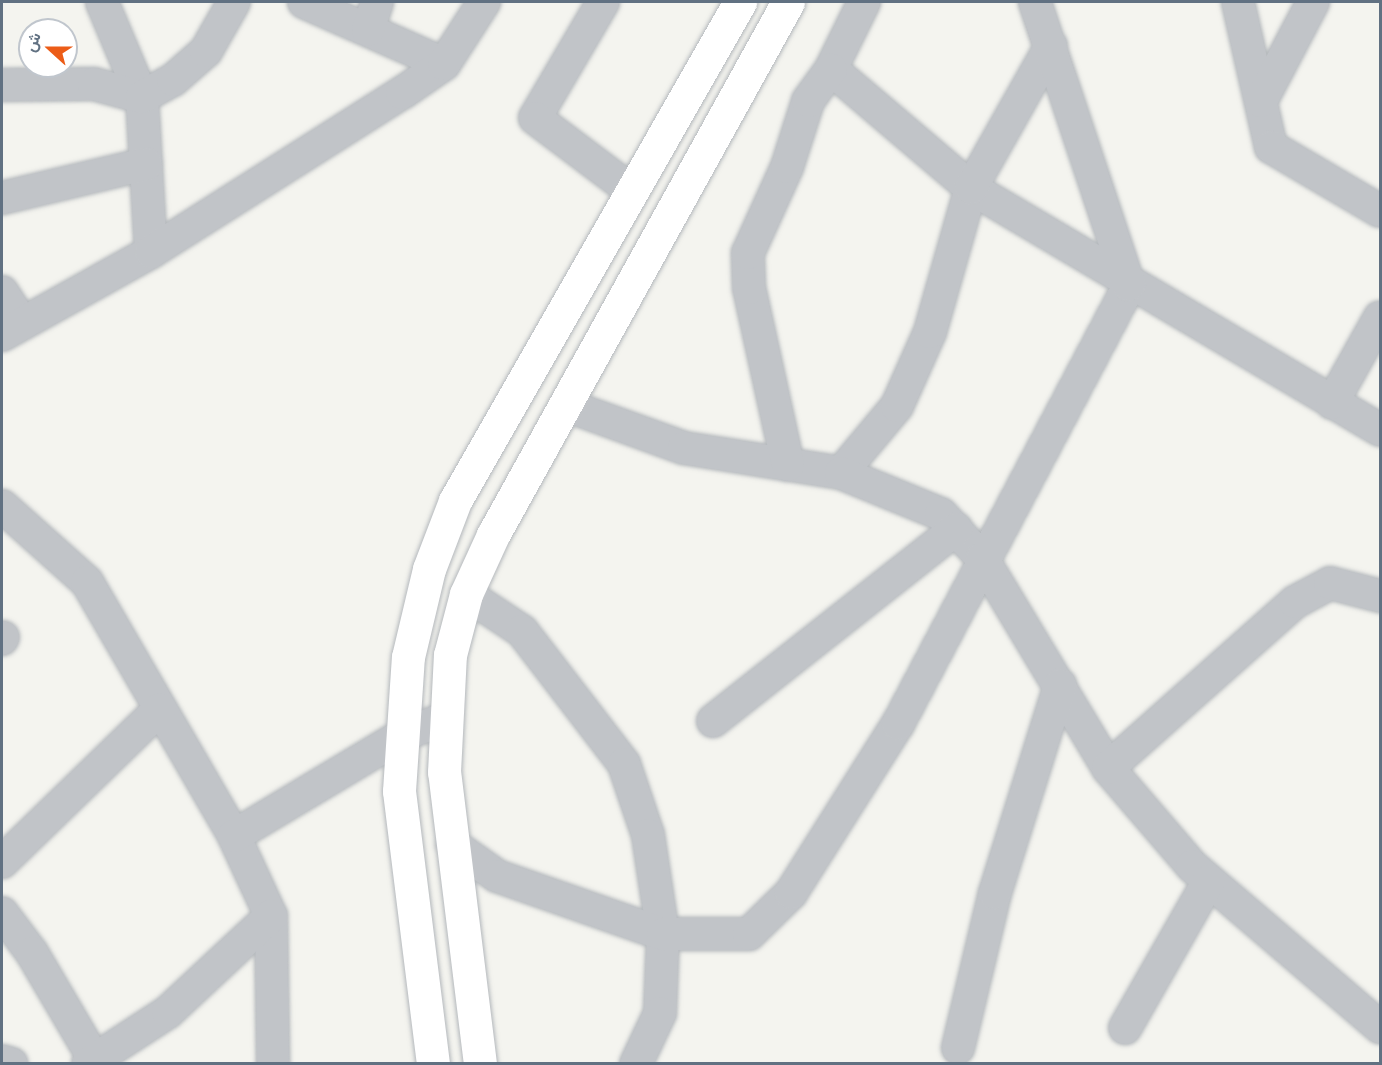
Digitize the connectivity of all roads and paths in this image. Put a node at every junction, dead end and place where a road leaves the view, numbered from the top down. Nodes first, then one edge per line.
1 (102, 2) edge
2 (234, 2) edge
3 (304, 2) edge
4 (484, 2) edge
5 (603, 2) edge
6 (740, 2) edge
7 (788, 2) edge
8 (864, 2) edge
9 (1035, 2) edge
10 (1238, 2) edge
11 (1313, 2) edge
12 (372, 16) edge
13 (1051, 46) junction
14 (444, 64) junction
15 (831, 69) junction
16 (2, 85) edge
17 (142, 97) junction
18 (1261, 101) junction
19 (146, 164) junction
20 (971, 188) junction
21 (632, 191) junction
22 (2, 198) edge
23 (1380, 211) edge
24 (151, 252) junction
25 (1129, 285) junction
26 (2, 292) edge
27 (1380, 317) edge
28 (12, 329) edge
29 (1332, 403) junction
30 (568, 405) junction
31 (1380, 430) edge
32 (788, 465) junction
33 (841, 473) junction
34 (2, 506) edge
35 (956, 529) junction
36 (982, 558) junction
37 (466, 594) junction
38 (1380, 596) edge
39 (1060, 686) junction
40 (159, 710) junction
41 (443, 719) junction
42 (714, 721) dead end
43 (403, 735) junction
44 (1108, 768) junction
45 (234, 836) junction
46 (452, 844) junction
47 (2, 862) edge
48 (1209, 880) junction
49 (2, 913) edge
50 (270, 916) junction
51 (663, 934) junction
52 (1380, 1027) edge
53 (1125, 1028) dead end
54 (958, 1048) dead end
55 (2, 1061) edge
56 (93, 1063) edge
57 (12, 1064) edge
58 (273, 1064) edge
59 (433, 1064) edge
60 (480, 1064) edge
61 (636, 1064) edge

1 - 17 street
2 - 17 street
3 - 12 street
4 - 14 street
5 - 21 street
6 - 21 main road
7 - 30 main road
8 - 15 street
9 - 13 street
10 - 18 street
11 - 18 street
12 - 14 street
13 - 20 street
13 - 25 street
14 - 24 street
15 - 20 street
15 - 32 street
16 - 17 street
17 - 19 street
18 - 23 street
19 - 22 street
19 - 24 street
20 - 25 street
20 - 33 street
21 - 43 main road
24 - 28 street
25 - 29 street
25 - 36 street
26 - 28 street
27 - 29 street
29 - 31 street
30 - 32 street
30 - 37 main road
32 - 33 street
33 - 35 street
34 - 40 street
35 - 36 street
35 - 42 street
36 - 39 street
36 - 51 street
37 - 41 main road
37 - 51 street
38 - 44 street
39 - 44 street
39 - 54 street
40 - 45 street
40 - 47 street
41 - 43 street
41 - 46 main road
43 - 45 street
43 - 59 main road
44 - 48 street
45 - 50 street
46 - 51 street
46 - 60 main road
48 - 52 street
48 - 53 street
49 - 56 street
50 - 56 street
50 - 58 street
51 - 61 street
55 - 57 street

